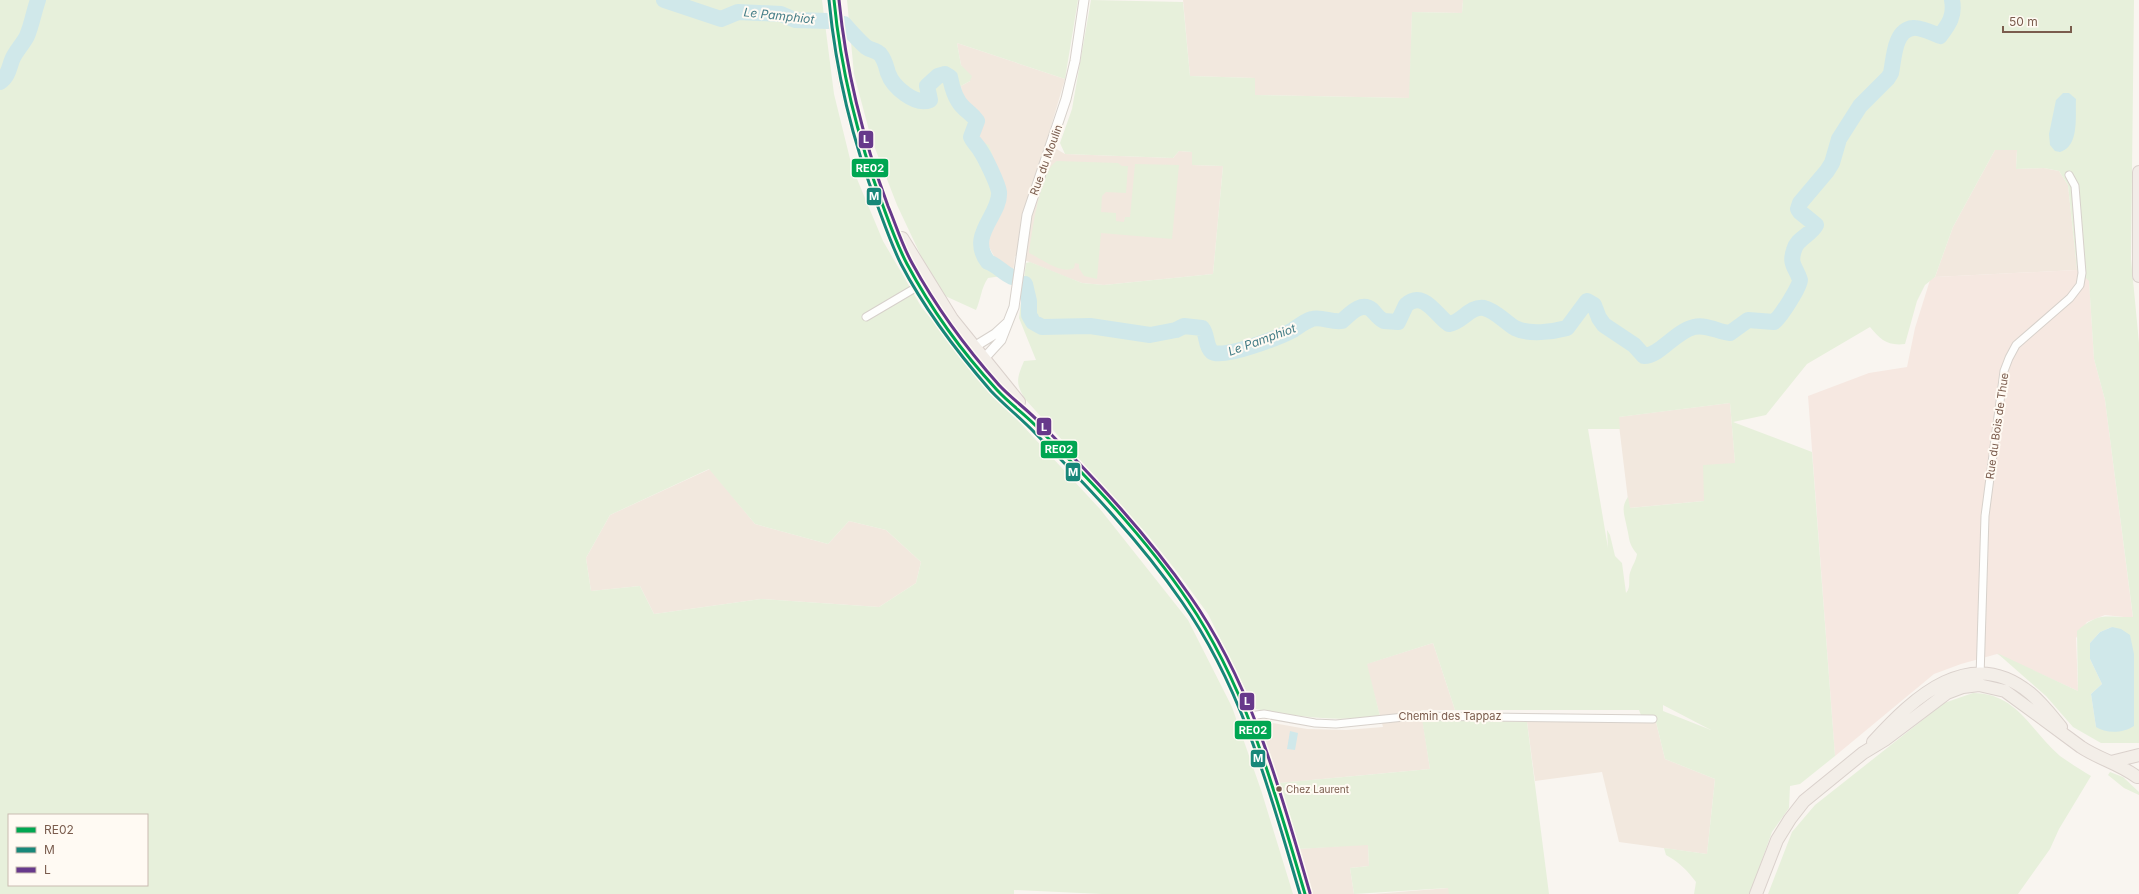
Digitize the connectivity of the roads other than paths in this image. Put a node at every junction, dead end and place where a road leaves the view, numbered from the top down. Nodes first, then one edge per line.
1 (834, 0) edge
2 (1084, 0) edge
3 (2139, 172) edge
4 (2069, 175) dead end
5 (2139, 276) edge
6 (923, 283) junction
7 (866, 317) dead end
8 (1009, 320) junction
9 (970, 350) junction
10 (980, 363) junction
11 (1980, 679) junction
12 (1249, 716) junction
13 (1653, 719) dead end
14 (2139, 756) edge
15 (2111, 762) junction
16 (2138, 779) edge
17 (1304, 894) edge
18 (1756, 894) edge

1 - 6 main road
2 - 8 street, Rue du Moulin
3 - 5 highway
4 - 11 street, Rue du Bois de Thue
6 - 7 street
6 - 9 main road
8 - 9 street, Rue du Moulin
8 - 10 street, Rue du Moulin
9 - 10 main road
10 - 12 main road
11 - 15 main road
11 - 18 main road
12 - 13 street, Chemin des Tappaz
12 - 17 main road
14 - 15 main road
14 - 16 main road
15 - 16 main road

